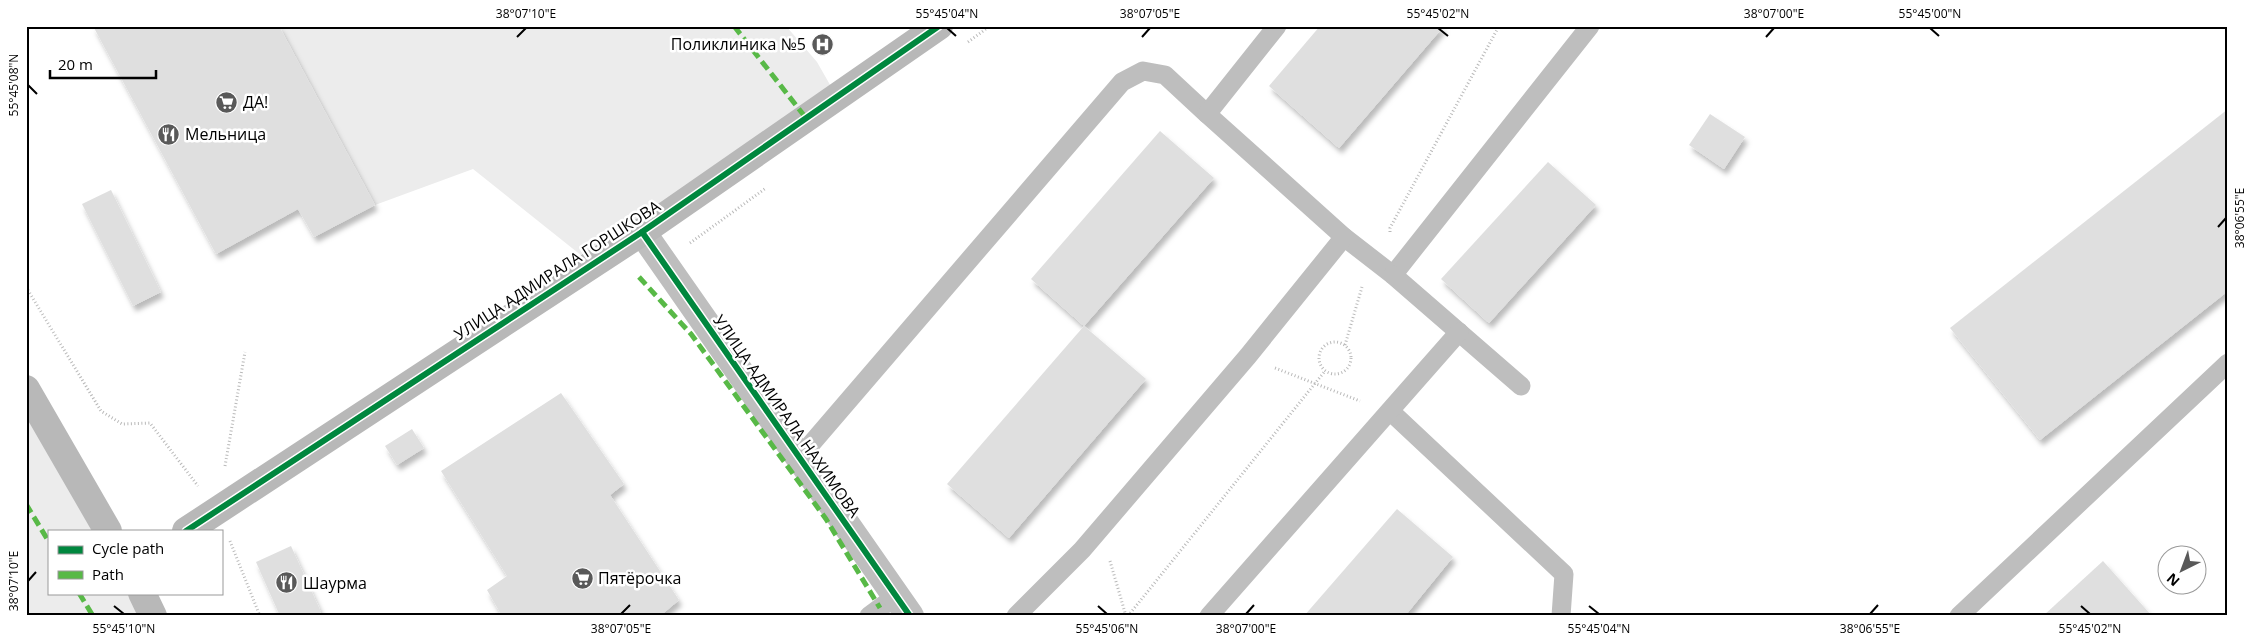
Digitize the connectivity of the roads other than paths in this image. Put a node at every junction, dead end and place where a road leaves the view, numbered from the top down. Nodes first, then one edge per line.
1 (939, 26) edge
2 (1277, 26) edge
3 (1590, 26) edge
4 (1207, 114) junction
5 (642, 232) junction
6 (1344, 237) junction
7 (1393, 275) junction
8 (1459, 332) junction
9 (2228, 363) edge
10 (1521, 386) dead end
11 (26, 389) edge
12 (1390, 411) junction
13 (799, 458) junction
14 (107, 530) edge
15 (188, 530) edge
16 (142, 594) edge
17 (903, 606) edge
18 (153, 616) edge
19 (869, 616) edge
20 (1016, 616) edge
21 (1208, 616) edge
22 (1561, 616) edge
23 (1959, 616) edge

1 - 5 street, УЛИЦА АДМИРАЛА ГОРШКОВА
2 - 4 lane
3 - 7 lane
4 - 6 lane
4 - 13 lane
5 - 13 street, УЛИЦА АДМИРАЛА НАХИМОВА
5 - 15 street, УЛИЦА АДМИРАЛА ГОРШКОВА
6 - 7 lane
6 - 20 lane
7 - 8 lane
8 - 10 lane
8 - 12 lane
9 - 23 lane
11 - 14 street
12 - 21 lane
12 - 22 lane
13 - 17 street, УЛИЦА АДМИРАЛА НАХИМОВА
16 - 18 street
17 - 19 lane

